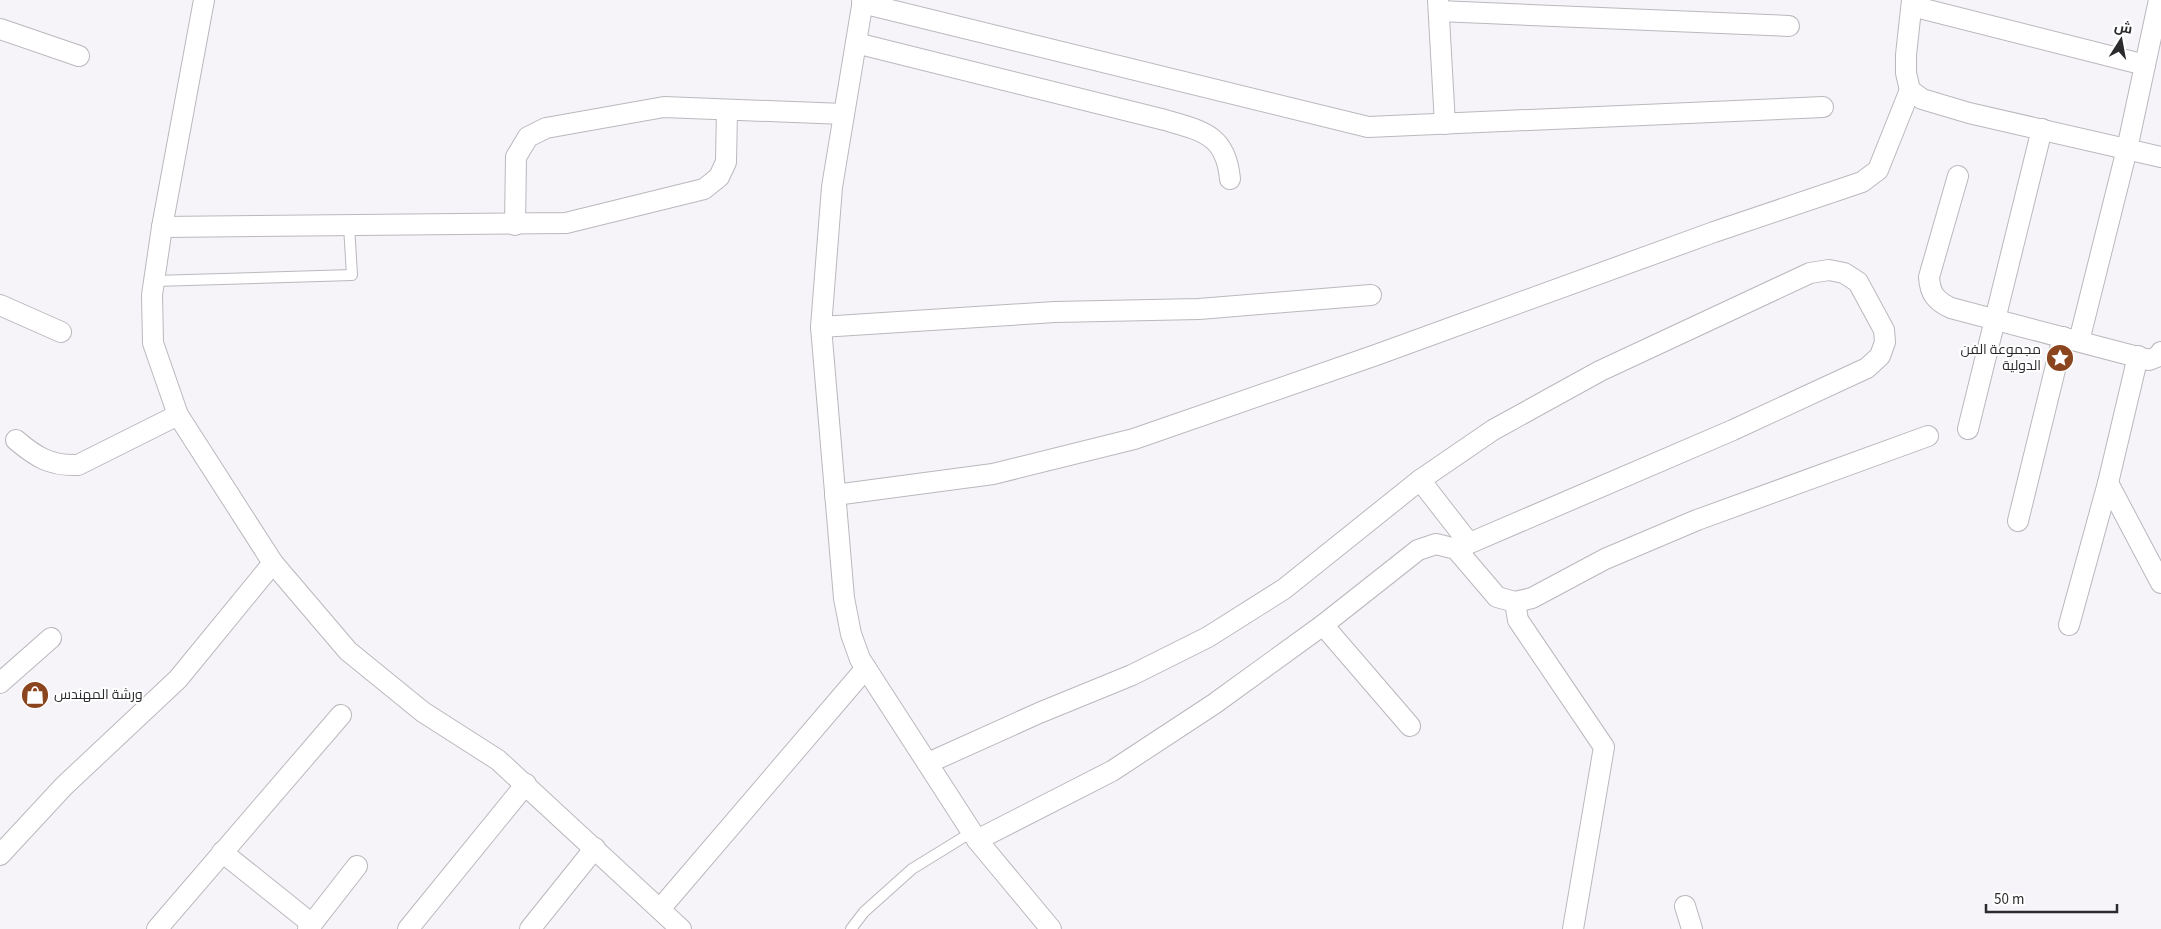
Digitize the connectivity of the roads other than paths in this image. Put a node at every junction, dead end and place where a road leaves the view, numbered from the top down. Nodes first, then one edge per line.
1 (204, 0) edge
2 (2159, 0) edge
3 (862, 2) edge
4 (1912, 3) edge
5 (1438, 5) edge
6 (1789, 26) dead end
7 (0, 29) edge
8 (856, 44) junction
9 (79, 56) dead end
10 (2145, 65) junction
11 (1910, 90) junction
12 (1823, 107) dead end
13 (727, 110) junction
14 (844, 114) junction
15 (1445, 124) junction
16 (2042, 129) junction
17 (2127, 149) junction
18 (2161, 157) edge
19 (1958, 176) dead end
20 (1230, 179) dead end
21 (515, 225) junction
22 (349, 226) junction
23 (162, 227) junction
24 (154, 281) junction
25 (1371, 295) dead end
26 (0, 305) edge
27 (1995, 320) junction
28 (821, 327) junction
29 (61, 332) dead end
30 (2071, 339) junction
31 (2161, 352) edge
32 (2138, 356) junction
33 (178, 415) junction
34 (1968, 429) dead end
35 (1928, 436) dead end
36 (16, 440) dead end
37 (1420, 480) junction
38 (2108, 483) junction
39 (835, 495) junction
40 (2018, 521) dead end
41 (1463, 546) junction
42 (273, 563) junction
43 (2161, 583) edge
44 (1515, 602) junction
45 (1323, 625) junction
46 (2069, 625) dead end
47 (51, 638) dead end
48 (866, 668) junction
49 (0, 683) edge
50 (342, 715) dead end
51 (1410, 726) dead end
52 (928, 764) junction
53 (526, 784) junction
54 (975, 836) junction
55 (596, 848) junction
56 (222, 852) junction
57 (0, 855) edge
58 (357, 866) dead end
59 (1685, 906) dead end
60 (660, 909) junction
61 (310, 926) edge
62 (158, 929) edge
63 (408, 929) edge
64 (530, 929) edge
65 (682, 929) edge
66 (851, 929) edge
67 (1051, 929) edge
68 (1573, 929) edge
69 (1692, 929) edge

1 - 23 street
2 - 10 street
3 - 8 street
3 - 15 street
4 - 10 street
4 - 11 street
5 - 6 street
5 - 15 street
7 - 9 street
8 - 14 street
8 - 20 street
10 - 17 street
11 - 16 street
11 - 39 street
12 - 15 street
13 - 14 street
13 - 21 street
13 - 21 street
14 - 28 street
16 - 17 street
16 - 27 street
17 - 18 street
17 - 30 street
19 - 27 street
21 - 22 street
22 - 23 street
22 - 24 lane
23 - 24 street
24 - 33 street
25 - 28 street
26 - 29 street
27 - 30 street
27 - 34 street
28 - 39 street
30 - 32 street
30 - 40 street
31 - 32 street
32 - 38 street
33 - 36 street
33 - 42 street
35 - 44 street
37 - 41 street
37 - 41 street
37 - 52 street
38 - 43 street
38 - 46 street
39 - 48 street
41 - 44 street
41 - 45 street
42 - 53 street
42 - 57 street
44 - 68 street
45 - 51 street
45 - 54 street
47 - 49 street
48 - 52 street
48 - 60 street
50 - 56 street
52 - 54 street
53 - 55 street
53 - 63 street
54 - 66 lane
54 - 67 street
55 - 60 street
55 - 64 street
56 - 61 street
56 - 62 street
58 - 61 street
59 - 69 street
60 - 65 street

